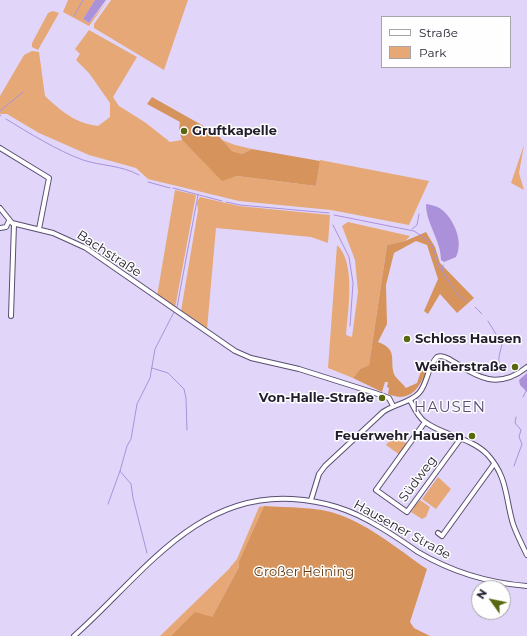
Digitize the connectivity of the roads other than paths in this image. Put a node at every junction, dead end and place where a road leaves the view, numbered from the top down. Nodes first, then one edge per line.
1 (0, 148) edge
2 (0, 208) edge
3 (9, 221) junction
4 (14, 224) junction
5 (0, 228) edge
6 (38, 229) junction
7 (11, 316) dead end
8 (527, 367) edge
9 (410, 400) junction
10 (393, 406) junction
11 (425, 422) junction
12 (461, 438) junction
13 (494, 464) junction
14 (311, 500) junction
15 (438, 533) dead end
16 (527, 555) edge
17 (527, 586) edge
18 (74, 636) edge

1 - 6 street
2 - 3 street, Bachstraße
3 - 4 street, Bachstraße
3 - 5 street
4 - 6 street, Bachstraße
4 - 7 street
6 - 10 street, Bachstraße
8 - 9 street
9 - 10 street
9 - 11 street
10 - 14 street
11 - 12 street
11 - 12 street, Südweg
12 - 13 street
13 - 15 street
13 - 16 street
14 - 17 street, Hausener Straße
14 - 18 street, Hausener Straße

